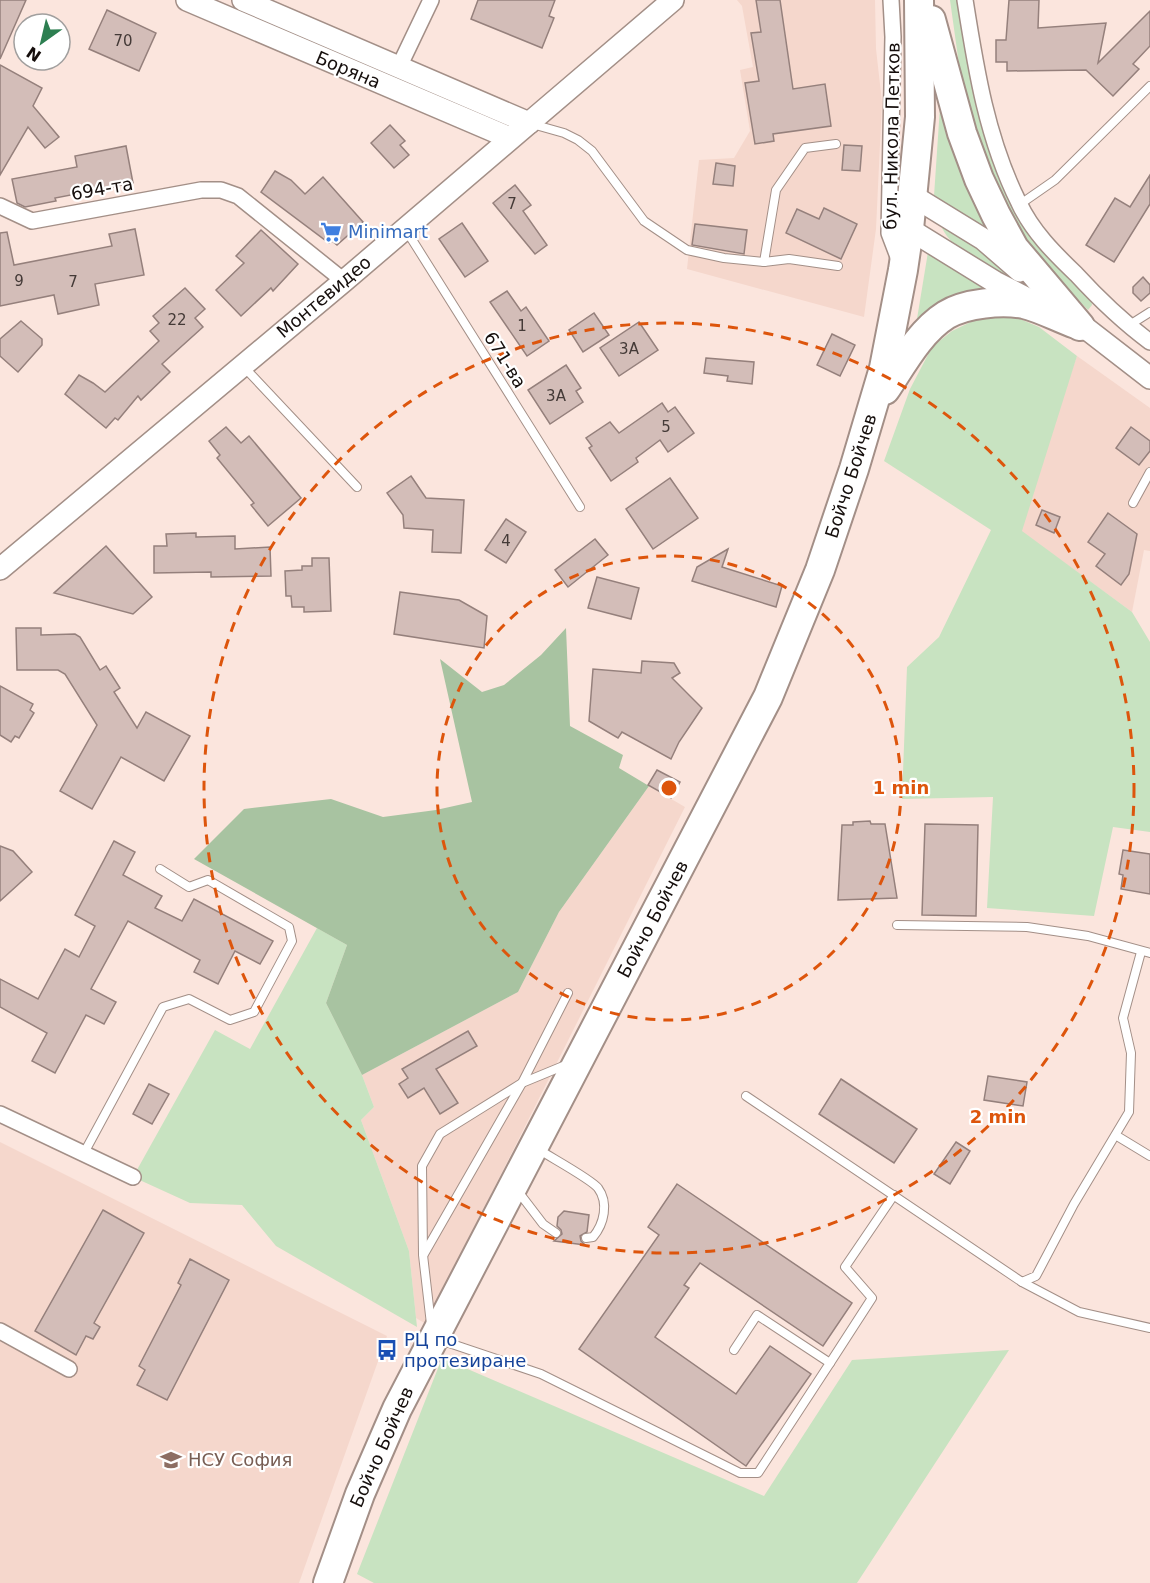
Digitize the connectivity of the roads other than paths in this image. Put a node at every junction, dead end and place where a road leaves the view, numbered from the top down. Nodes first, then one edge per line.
1 (187, 0) edge
2 (243, 0) edge
3 (431, 0) edge
4 (673, 0) edge
5 (891, 0) edge
6 (920, 0) edge
7 (927, 0) edge
8 (965, 0) edge
9 (399, 68) junction
10 (1150, 86) edge
11 (529, 123) junction
12 (510, 138) junction
13 (836, 144) dead end
14 (913, 196) junction
15 (1019, 205) junction
16 (5, 209) edge
17 (405, 229) junction
18 (909, 230) junction
19 (764, 262) junction
20 (838, 266) dead end
21 (903, 270) junction
22 (345, 281) junction
23 (1150, 312) edge
24 (1080, 326) junction
25 (1128, 326) junction
26 (1150, 342) edge
27 (243, 366) junction
28 (1150, 378) edge
29 (872, 410) junction
30 (1150, 472) edge
31 (357, 487) dead end
32 (1133, 503) dead end
33 (580, 507) dead end
34 (0, 569) edge
35 (160, 869) dead end
36 (897, 925) dead end
37 (1141, 952) junction
38 (1150, 953) edge
39 (568, 993) dead end
40 (580, 1059) junction
41 (522, 1083) junction
42 (746, 1096) dead end
43 (0, 1114) edge
44 (1117, 1136) junction
45 (534, 1147) junction
46 (84, 1153) junction
47 (1150, 1156) edge
48 (133, 1177) dead end
49 (513, 1185) junction
50 (894, 1195) junction
51 (556, 1233) dead end
52 (586, 1238) dead end
53 (423, 1255) junction
54 (1022, 1282) junction
55 (1150, 1328) edge
56 (0, 1331) edge
57 (433, 1338) junction
58 (734, 1350) dead end
59 (830, 1363) junction
60 (69, 1369) dead end
61 (328, 1583) edge

1 - 12 street, Боряна
2 - 9 street, Боряна
3 - 9 street
4 - 11 street, Монтевидео
5 - 21 street, бул. Никола Петков
6 - 14 highway, бул. Никола Петков
7 - 24 highway
8 - 15 street
9 - 11 street, Боряна
10 - 15 lane
11 - 12 street, Монтевидео
11 - 19 lane
12 - 17 street, Монтевидео
13 - 19 lane
14 - 18 highway, бул. Никола Петков
14 - 24 street, бул. Никола Петков
15 - 25 street
16 - 22 street, 694-та
17 - 22 street, Монтевидео
17 - 33 lane, 671-ва
18 - 21 highway, Бойчо Бойчев
18 - 24 street, бул. Никола Петков
19 - 20 lane
21 - 29 highway, Бойчо Бойчев
22 - 27 street, Монтевидео
23 - 25 lane
24 - 28 street, бул. Никола Петков
24 - 29 highway
25 - 26 street
27 - 31 lane
27 - 34 street, Монтевидео
29 - 40 highway, Бойчо Бойчев
30 - 32 lane
35 - 46 lane
36 - 37 lane
37 - 38 lane
37 - 44 lane
39 - 41 lane
40 - 41 lane
40 - 45 highway, Бойчо Бойчев
41 - 53 lane
41 - 53 lane
42 - 50 lane
43 - 46 street
44 - 47 lane
44 - 54 lane
45 - 49 highway, Бойчо Бойчев
45 - 52 lane
46 - 48 street
49 - 51 lane
49 - 57 highway, Бойчо Бойчев
50 - 54 lane
50 - 59 lane
53 - 57 lane
54 - 55 lane
56 - 60 street
57 - 59 lane
57 - 61 highway, Бойчо Бойчев
58 - 59 lane

